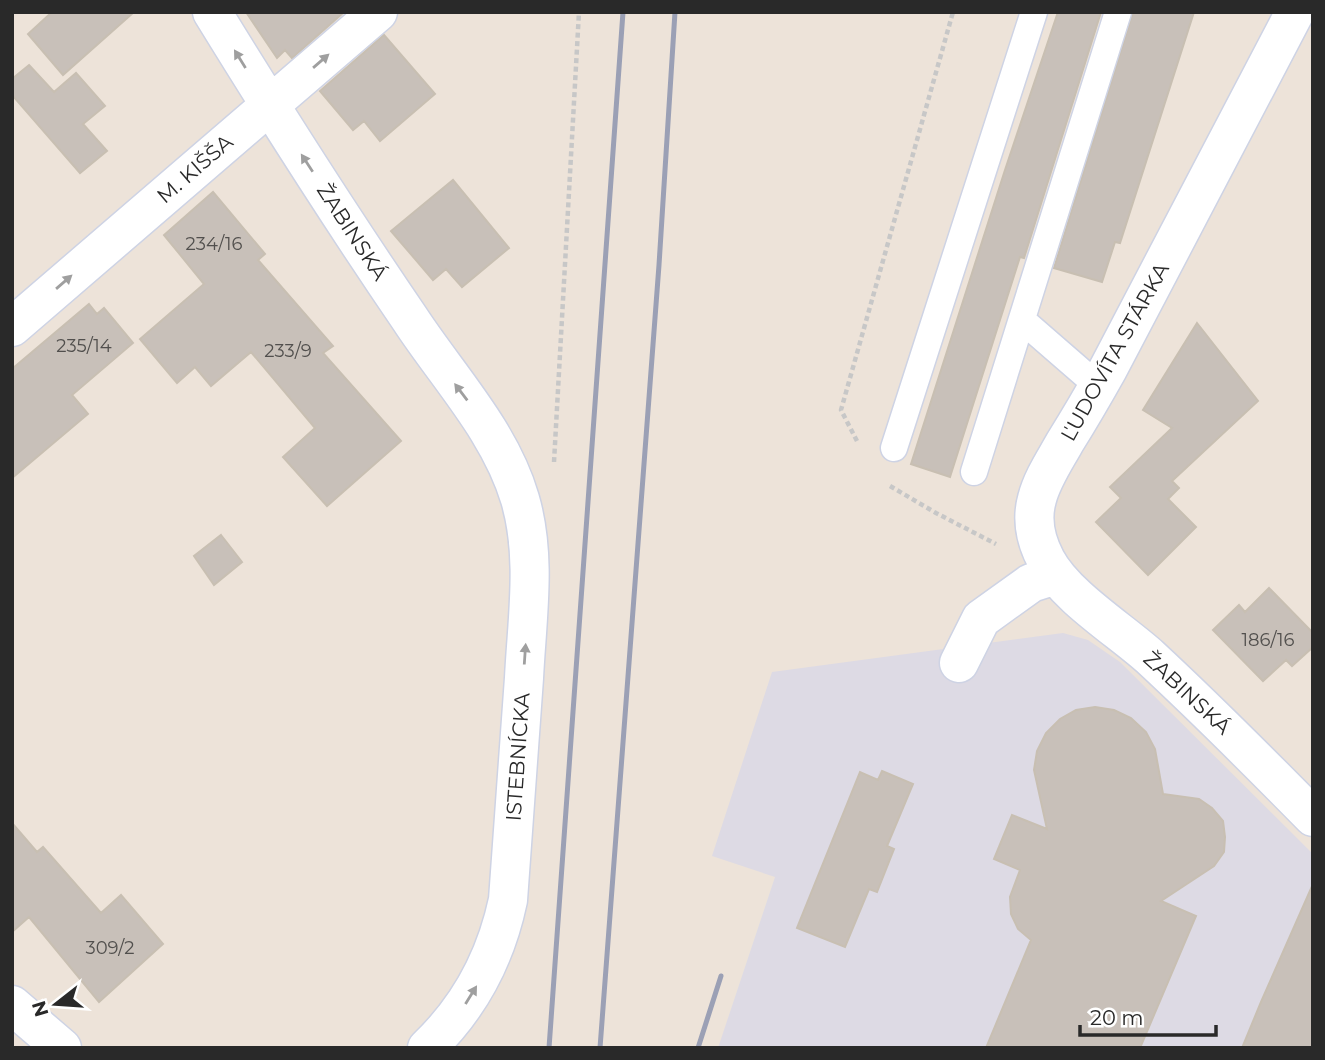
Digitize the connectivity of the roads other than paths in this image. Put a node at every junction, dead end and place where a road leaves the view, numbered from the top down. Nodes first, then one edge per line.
1 (212, 12) edge
2 (377, 12) edge
3 (1034, 12) edge
4 (1118, 12) edge
5 (1295, 12) edge
6 (269, 105) junction
7 (1022, 320) junction
8 (12, 327) edge
9 (1098, 386) junction
10 (500, 448) joint
11 (894, 448) dead end
12 (974, 472) dead end
13 (1056, 575) junction
14 (959, 663) dead end
15 (1313, 817) edge
16 (12, 1005) edge
17 (62, 1048) edge
18 (428, 1048) edge

6 -> 1 street, ŽABINSKÁ
6 -> 2 street, M. KIŠŠA
3 - 11 lane
4 - 7 lane
5 - 9 street, ĽUDOVÍTA STÁRKA
8 -> 6 street, M. KIŠŠA
10 -> 6 street, ŽABINSKÁ
7 - 9 lane
7 - 12 lane
9 - 13 street, ĽUDOVÍTA STÁRKA
18 -> 10 street, ISTEBNÍCKA
13 - 14 street
13 - 15 street, ŽABINSKÁ
16 - 17 street

